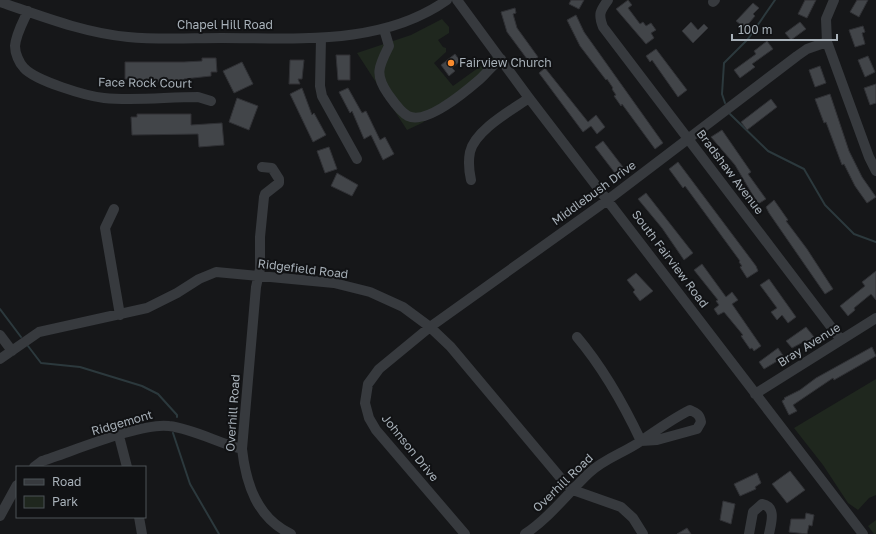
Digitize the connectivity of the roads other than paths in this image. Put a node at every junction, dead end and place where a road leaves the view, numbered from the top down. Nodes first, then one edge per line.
1 (447, 0) edge
2 (457, 0) edge
3 (608, 0) edge
4 (834, 0) edge
5 (0, 2) edge
6 (28, 11) junction
7 (384, 29) junction
8 (321, 38) junction
9 (827, 42) junction
10 (501, 59) junction
11 (529, 98) junction
12 (211, 101) dead end
13 (688, 138) junction
14 (357, 159) dead end
15 (262, 167) dead end
16 (876, 171) edge
17 (471, 180) dead end
18 (609, 199) junction
19 (114, 209) dead end
20 (259, 277) junction
21 (120, 314) junction
22 (876, 318) edge
23 (430, 327) junction
24 (0, 335) edge
25 (577, 337) dead end
26 (842, 340) junction
27 (12, 351) junction
28 (0, 360) edge
29 (379, 369) joint
30 (755, 394) junction
31 (119, 436) junction
32 (641, 441) junction
33 (242, 449) junction
34 (36, 466) edge
35 (127, 466) edge
36 (16, 487) edge
37 (573, 490) junction
38 (0, 516) edge
39 (139, 518) edge
40 (142, 534) edge
41 (291, 534) edge
42 (465, 534) edge
43 (526, 534) edge
44 (643, 534) edge
45 (748, 534) edge
46 (769, 534) edge
47 (863, 534) edge

1 - 7 street, Chapel Hill Road
2 - 10 street, South Fairview Road
3 - 13 street, Bradshaw Avenue
4 - 9 street
5 - 6 street, Chapel Hill Road
6 - 8 street, Chapel Hill Road
6 - 12 street, Face Rock Court
7 - 8 street, Chapel Hill Road
7 - 10 street
8 - 14 street
9 - 13 street, Middlebush Drive
9 - 16 street
10 - 11 street, South Fairview Road
11 - 17 street
11 - 18 street, South Fairview Road
13 - 18 street, Middlebush Drive
13 - 26 street, Bradshaw Avenue
15 - 20 street, Overhill Road
18 - 23 street, Middlebush Drive
18 - 30 street, South Fairview Road
19 - 21 street
20 - 21 street, Ridgefield Road
20 - 23 street, Ridgefield Road
20 - 33 street, Overhill Road
21 - 27 street, Ridgefield Road
22 - 26 street, Bray Avenue
23 - 29 street, Middlebush Drive
23 - 37 street, Ridgefield Road
24 - 27 street
25 - 32 street
26 - 30 street, Bray Avenue
27 - 28 street, Ridgefield Road
29 - 42 street, Johnson Drive
30 - 47 street, South Fairview Road
31 - 33 street, Ridgemont
31 - 34 street, Ridgemont
31 - 35 street
32 - 32 street, Overhill Road
32 - 37 street, Overhill Road
33 - 41 street, Overhill Road
36 - 38 street
37 - 43 street, Overhill Road
37 - 44 street, Ridgefield Road
39 - 40 street
45 - 46 street

